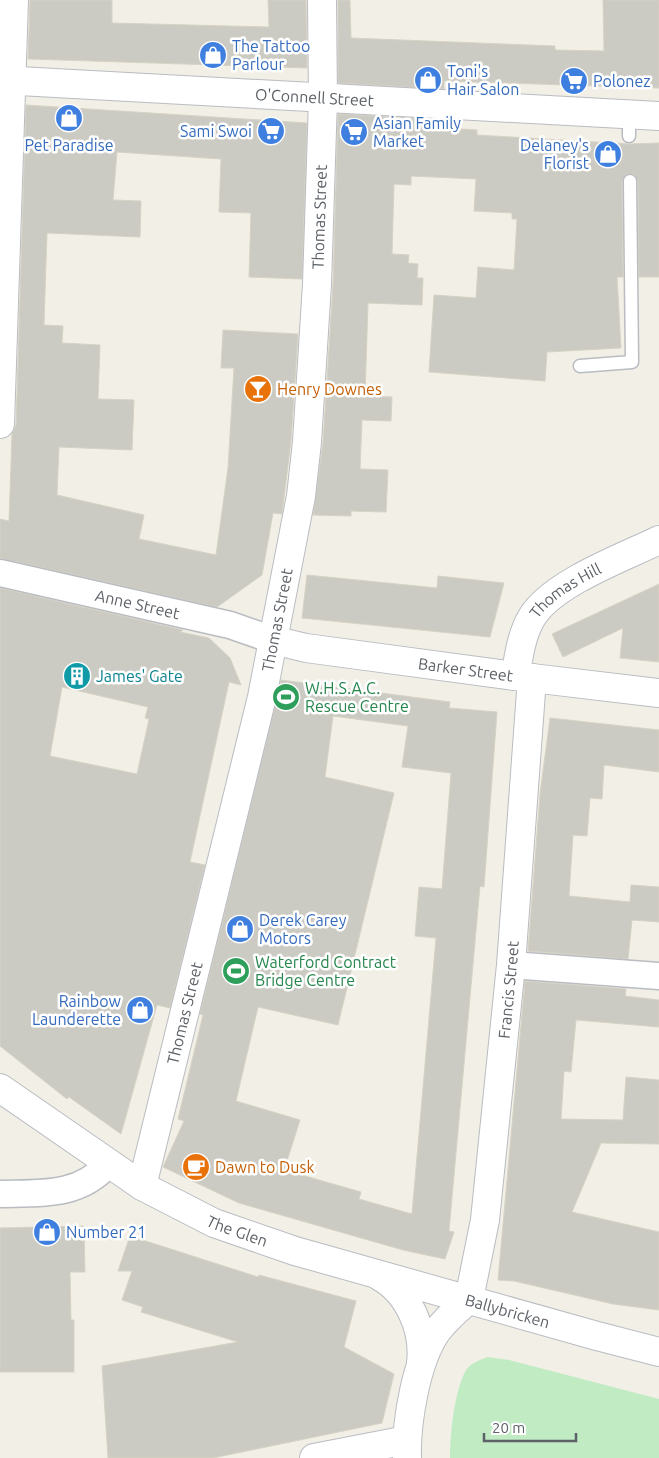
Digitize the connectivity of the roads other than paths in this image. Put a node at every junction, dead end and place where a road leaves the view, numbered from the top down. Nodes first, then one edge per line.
1 (14, 0) edge
2 (322, 0) edge
3 (6, 80) edge
4 (323, 99) junction
5 (659, 116) edge
6 (630, 181) dead end
7 (2, 338) edge
8 (580, 366) dead end
9 (0, 424) edge
10 (659, 540) edge
11 (0, 573) edge
12 (273, 640) junction
13 (524, 677) junction
14 (659, 693) edge
15 (511, 965) junction
16 (659, 976) edge
17 (0, 1088) edge
18 (108, 1164) junction
19 (142, 1186) junction
20 (0, 1194) edge
21 (375, 1274) junction
22 (470, 1299) junction
23 (659, 1352) edge
24 (420, 1367) junction
25 (407, 1449) edge
26 (314, 1458) edge

1 - 3 street
2 - 4 street, Thomas Street
3 - 4 street, O'Connell Street
3 - 7 street
4 - 5 street, O'Connell Street
4 - 12 street, Thomas Street
6 - 8 lane
7 - 9 street
10 - 13 street, Thomas Hill
11 - 12 street, Anne Street
12 - 13 street, Barker Street
12 - 19 street, Thomas Street
13 - 14 street, Barker Street
13 - 15 street, Francis Street
15 - 16 street
15 - 22 street, Francis Street
17 - 18 street, The Glen
18 - 19 street, The Glen
18 - 20 street
19 - 21 street, The Glen
21 - 22 street, The Glen
21 - 24 street, The Glen
22 - 23 street, Ballybricken
22 - 24 street, Ballybricken
24 - 25 street, Ballybricken
25 - 26 street

